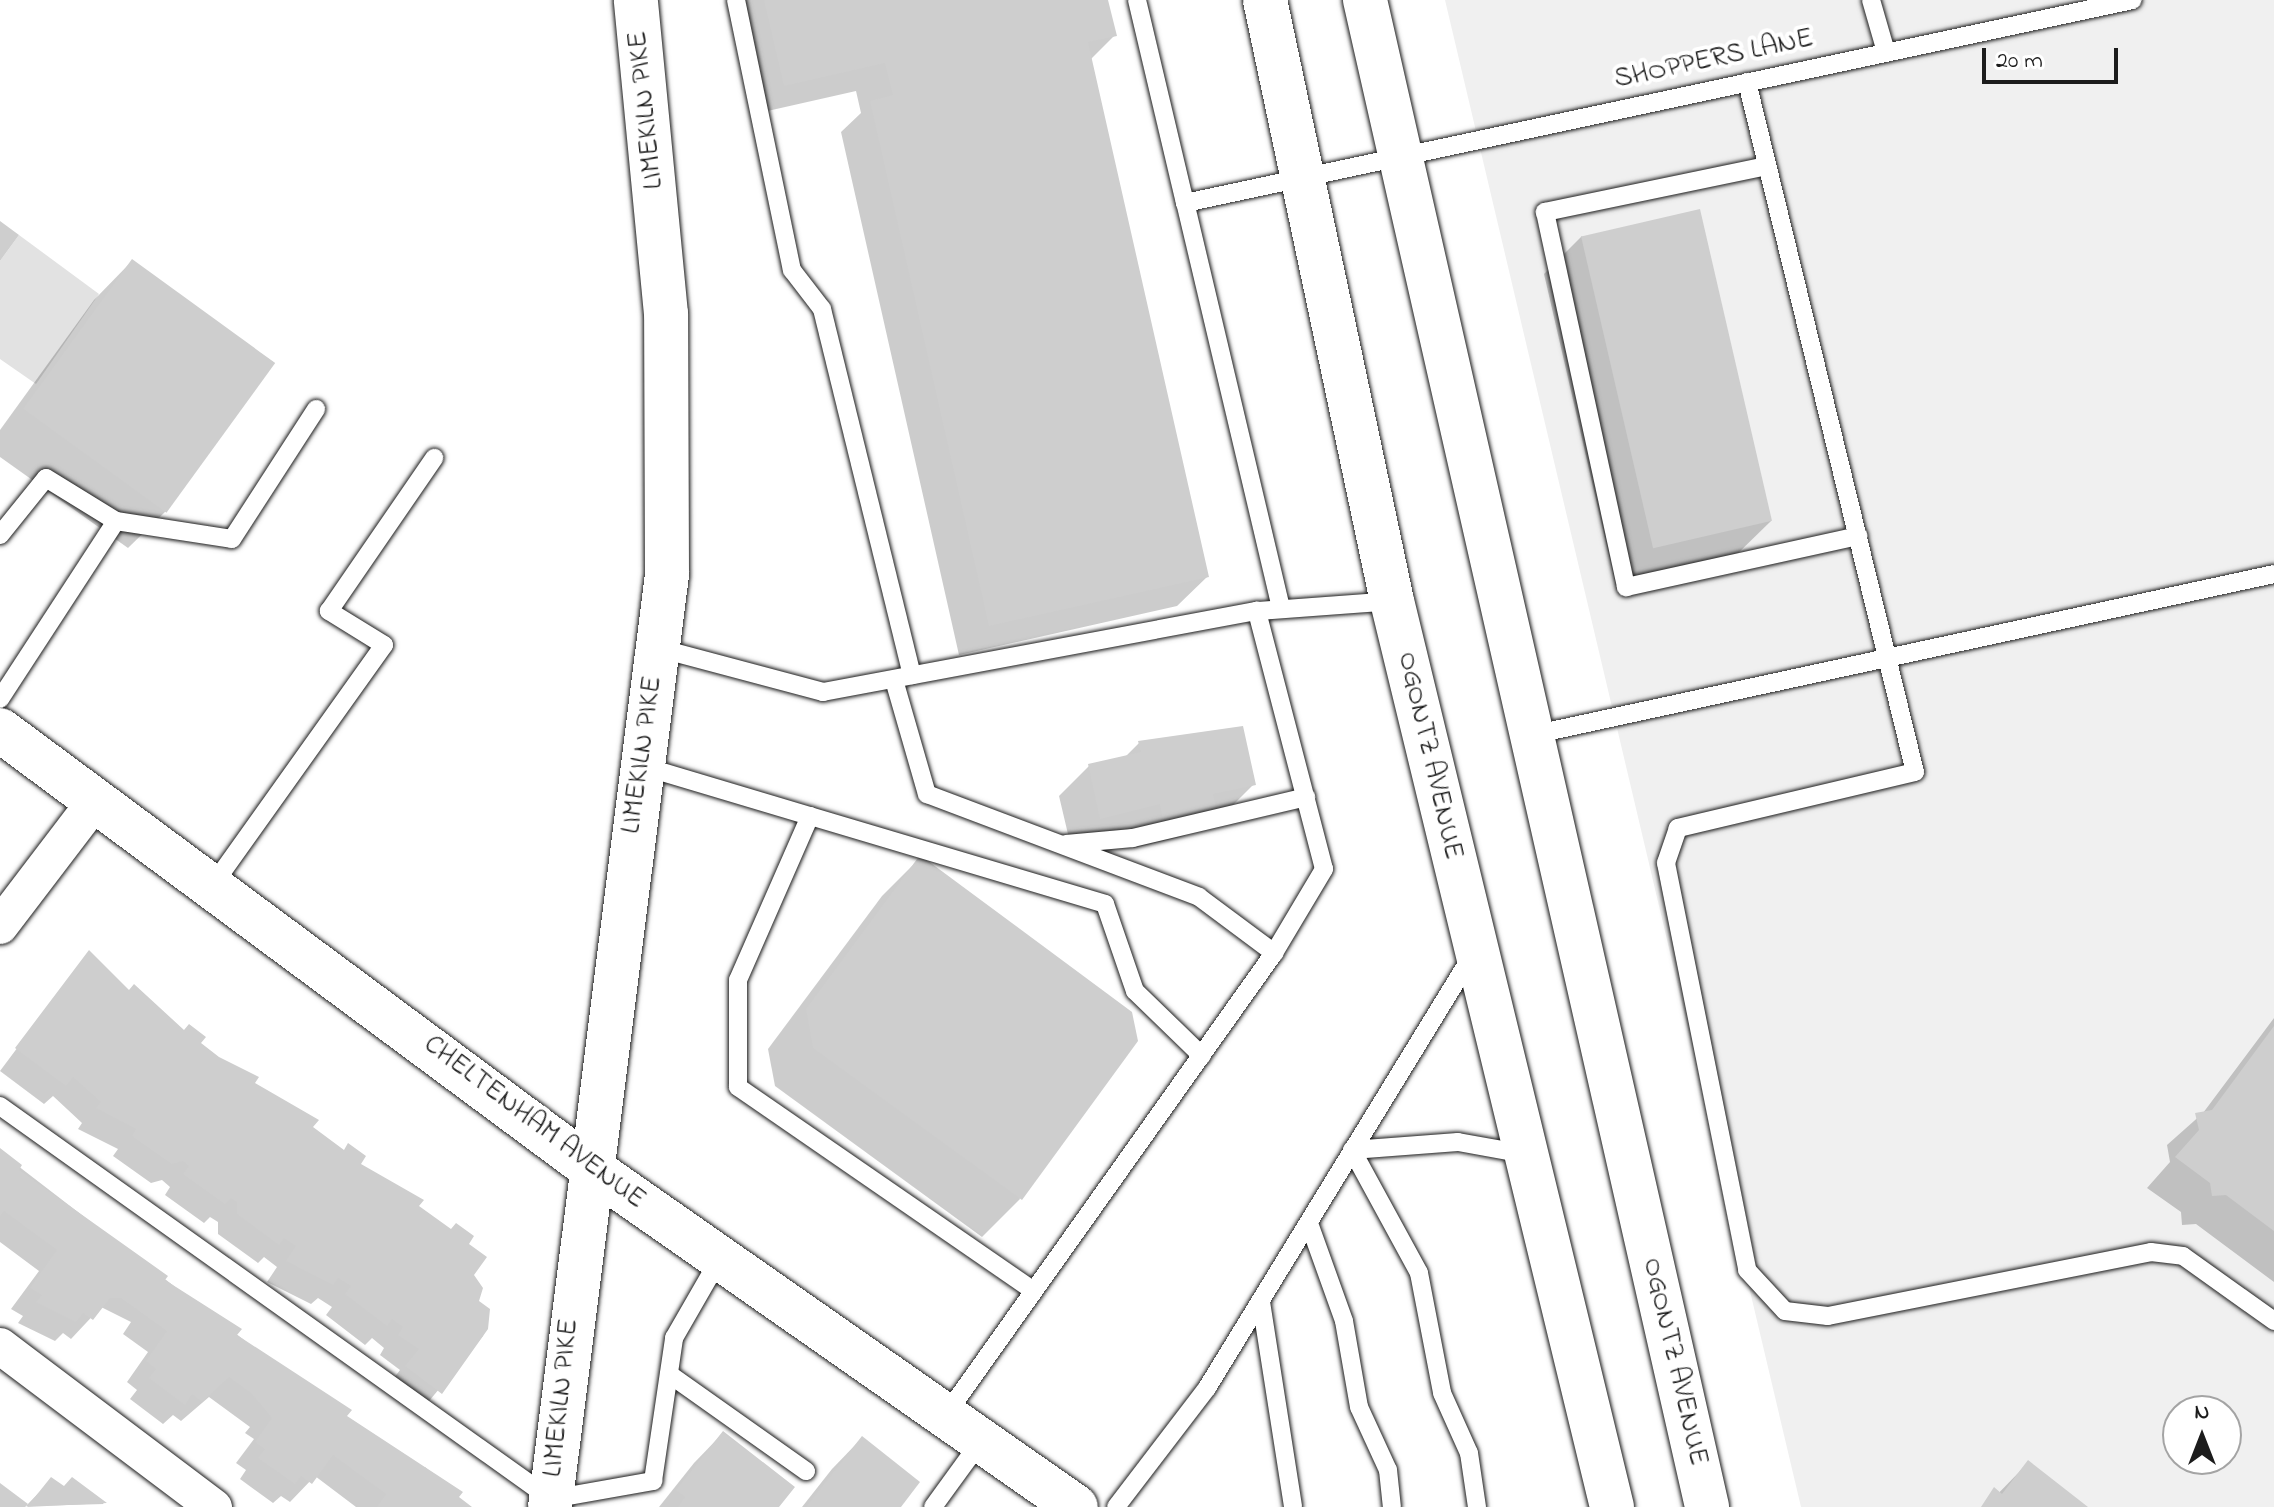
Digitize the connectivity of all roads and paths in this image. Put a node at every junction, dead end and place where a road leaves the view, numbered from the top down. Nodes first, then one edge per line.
1 (636, 0) edge
2 (736, 0) edge
3 (1137, 0) edge
4 (1265, 0) edge
5 (1365, 0) edge
6 (1871, 0) edge
7 (2133, 0) edge
8 (1886, 52) junction
9 (1747, 82) junction
10 (1401, 154) junction
11 (1767, 166) junction
12 (1305, 173) junction
13 (1185, 203) junction
14 (316, 409) dead end
15 (434, 458) dead end
16 (116, 521) junction
17 (0, 535) edge
18 (1858, 536) junction
19 (2274, 574) edge
20 (1392, 601) junction
21 (1281, 608) junction
22 (1257, 611) junction
23 (658, 648) junction
24 (1889, 656) junction
25 (903, 678) junction
26 (0, 699) edge
27 (0, 730) edge
28 (1532, 735) junction
29 (642, 766) junction
30 (1306, 797) junction
31 (96, 800) junction
32 (810, 816) junction
33 (1063, 844) junction
34 (215, 882) junction
35 (0, 926) edge
36 (1475, 952) junction
37 (1274, 953) junction
38 (1202, 1056) junction
39 (0, 1106) edge
40 (1352, 1150) junction
41 (1524, 1154) junction
42 (588, 1166) junction
43 (1310, 1226) junction
44 (720, 1258) junction
45 (1034, 1291) junction
46 (1261, 1302) junction
47 (2274, 1321) edge
48 (0, 1346) edge
49 (669, 1374) junction
50 (945, 1416) junction
51 (981, 1441) junction
52 (806, 1471) dead end
53 (550, 1503) edge
54 (214, 1507) edge
55 (933, 1507) edge
56 (1076, 1507) edge
57 (1116, 1507) edge
58 (1293, 1507) edge
59 (1392, 1507) edge
60 (1477, 1507) edge
61 (1612, 1507) edge
62 (1707, 1507) edge

1 - 23 main road, LIMEKILN PIKE
2 - 25 lane
3 - 13 lane
4 - 12 main road, OGONTZ AVENUE
5 - 10 main road, OGONTZ AVENUE
6 - 8 lane
7 - 8 lane, SHOPPERS LANE
8 - 9 lane, SHOPPERS LANE
9 - 10 lane, SHOPPERS LANE
9 - 11 lane
10 - 12 lane, SHOPPERS LANE
10 - 28 main road, OGONTZ AVENUE
11 - 18 lane
11 - 18 lane
12 - 13 lane, SHOPPERS LANE
12 - 20 main road, OGONTZ AVENUE
13 - 21 lane
14 - 16 lane
15 - 34 lane
16 - 17 lane
16 - 26 lane
18 - 24 lane
19 - 24 lane
20 - 21 lane
20 - 36 main road, OGONTZ AVENUE
21 - 22 lane
22 - 25 lane
22 - 30 lane
23 - 25 lane
23 - 29 main road, LIMEKILN PIKE
24 - 28 lane
24 - 47 lane
25 - 33 lane
27 - 31 main road, CHELTENHAM AVENUE
28 - 62 main road, OGONTZ AVENUE
29 - 32 lane
29 - 42 main road, LIMEKILN PIKE
30 - 33 lane
30 - 37 lane
31 - 34 main road, CHELTENHAM AVENUE
31 - 35 street
32 - 38 lane
32 - 45 lane
33 - 37 lane
34 - 42 main road, CHELTENHAM AVENUE
36 - 40 lane
36 - 41 main road, OGONTZ AVENUE
37 - 38 lane
38 - 45 lane
39 - 53 lane
40 - 41 lane
40 - 43 lane
40 - 60 lane
41 - 61 main road, OGONTZ AVENUE
42 - 44 main road, CHELTENHAM AVENUE
42 - 53 main road, LIMEKILN PIKE
43 - 46 lane
43 - 59 lane
44 - 49 lane
44 - 50 main road, CHELTENHAM AVENUE
45 - 50 lane
46 - 57 lane
46 - 58 lane
48 - 54 street
49 - 52 lane
49 - 53 lane
50 - 51 main road, CHELTENHAM AVENUE
51 - 55 lane
51 - 56 main road, CHELTENHAM AVENUE

